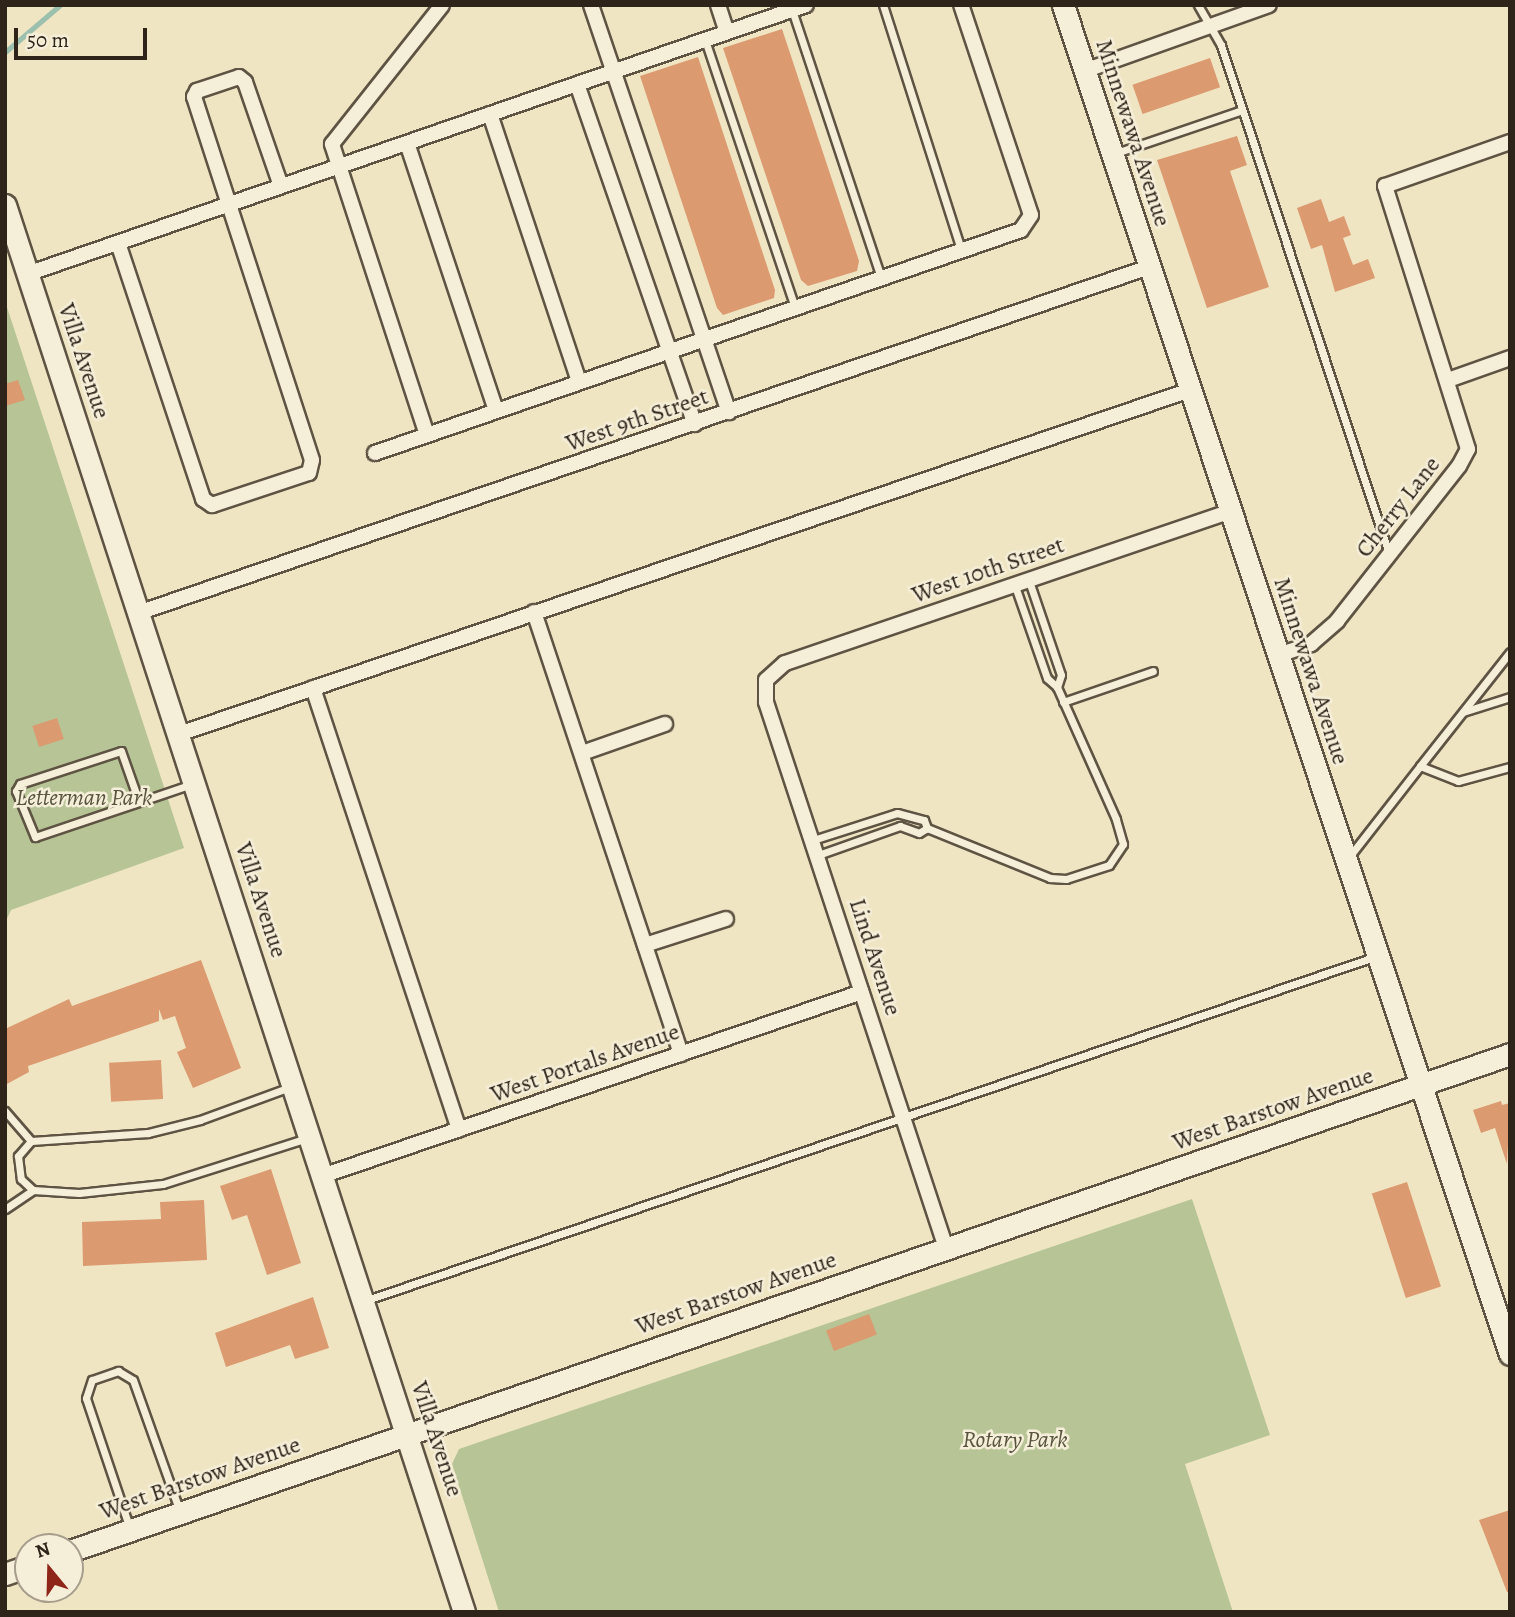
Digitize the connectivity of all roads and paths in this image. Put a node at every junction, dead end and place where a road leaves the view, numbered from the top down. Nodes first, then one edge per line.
1 (442, 5) edge
2 (591, 5) edge
3 (718, 5) edge
4 (883, 5) edge
5 (961, 5) edge
6 (1063, 5) edge
7 (1198, 5) edge
8 (1269, 5) edge
9 (799, 8) edge
10 (1209, 26) junction
11 (727, 32) junction
12 (705, 40) junction
13 (1084, 71) junction
14 (613, 72) junction
15 (577, 84) junction
16 (1242, 110) junction
17 (490, 114) junction
18 (1510, 142) edge
19 (407, 143) junction
20 (1112, 155) junction
21 (339, 166) junction
22 (281, 186) junction
23 (5, 205) edge
24 (229, 205) junction
25 (118, 243) junction
26 (961, 250) junction
27 (1149, 267) junction
28 (27, 274) junction
29 (881, 278) junction
30 (795, 307) junction
31 (703, 338) junction
32 (670, 349) junction
33 (1510, 358) edge
34 (1448, 380) junction
35 (579, 381) junction
36 (1191, 390) junction
37 (496, 411) junction
38 (729, 412) junction
39 (695, 424) junction
40 (427, 435) junction
41 (374, 453) dead end
42 (1231, 512) junction
43 (1389, 555) junction
44 (1022, 583) junction
45 (534, 612) junction
46 (138, 613) junction
47 (1510, 652) edge
48 (1278, 655) junction
49 (1153, 671) dead end
50 (766, 680) joint
51 (1058, 687) junction
52 (313, 688) junction
53 (1510, 696) edge
54 (1063, 702) junction
55 (1462, 712) junction
56 (665, 724) dead end
57 (179, 734) junction
58 (582, 753) junction
59 (1420, 766) junction
60 (1510, 766) edge
61 (196, 783) junction
62 (139, 802) junction
63 (928, 828) junction
64 (813, 840) junction
65 (818, 855) junction
66 (1346, 860) junction
67 (726, 919) dead end
68 (645, 945) junction
69 (1377, 956) junction
70 (863, 992) junction
71 (681, 1054) junction
72 (1510, 1054) edge
73 (293, 1086) junction
74 (1420, 1086) junction
75 (5, 1111) edge
76 (903, 1117) junction
77 (459, 1130) junction
78 (310, 1138) junction
79 (31, 1142) junction
80 (322, 1176) junction
81 (33, 1191) junction
82 (5, 1209) edge
83 (946, 1248) junction
84 (363, 1301) junction
85 (1505, 1323) edge
86 (1510, 1354) edge
87 (408, 1434) junction
88 (180, 1512) junction
89 (130, 1529) junction
90 (84, 1546) edge
91 (458, 1610) edge

1 - 21 street
2 - 14 street
3 - 11 street
4 - 26 lane
5 - 26 street
6 - 13 main road, Minnewawa Avenue
7 - 10 lane
8 - 10 street
9 - 11 street
9 - 29 lane
10 - 13 street
10 - 16 lane
11 - 12 street
12 - 14 street
12 - 30 lane
13 - 20 main road, Minnewawa Avenue
14 - 15 street
14 - 31 street
15 - 17 street
15 - 32 street
16 - 20 lane
16 - 43 lane
17 - 19 street
17 - 35 street
18 - 34 street, Cherry Lane
19 - 21 street
19 - 37 street
20 - 27 main road, Minnewawa Avenue
21 - 22 street
21 - 40 street
22 - 24 street
22 - 24 street
23 - 28 main road, Villa Avenue
24 - 25 street
24 - 25 street
25 - 28 street
26 - 29 street
27 - 36 main road, Minnewawa Avenue
27 - 38 street, West 9th Street
28 - 46 main road, Villa Avenue
29 - 30 street
30 - 31 street
31 - 32 street
31 - 38 street
32 - 35 street
32 - 39 street
33 - 34 street
34 - 43 street, Cherry Lane
35 - 37 street
36 - 42 main road, Minnewawa Avenue
36 - 45 street
37 - 40 street
38 - 39 street, West 9th Street
39 - 46 street, West 9th Street
40 - 41 street
42 - 44 street, West 10th Street
42 - 48 main road, Minnewawa Avenue
43 - 48 street, Cherry Lane
44 - 50 street, West 10th Street
44 - 51 lane
44 - 51 lane
45 - 52 street
45 - 58 street
46 - 57 main road, Villa Avenue
47 - 55 lane
48 - 66 main road, Minnewawa Avenue
49 - 54 lane
50 - 64 street, Lind Avenue
51 - 54 lane
52 - 57 street
52 - 77 street
53 - 55 lane
54 - 63 lane
55 - 59 lane
56 - 58 street
57 - 61 main road, Villa Avenue
58 - 68 street
59 - 60 lane
59 - 66 lane
61 - 62 lane
61 - 73 main road, Villa Avenue
62 - 62 lane
63 - 64 lane
63 - 65 lane
64 - 65 street, Lind Avenue
65 - 70 street, Lind Avenue
66 - 69 main road, Minnewawa Avenue
67 - 68 street
68 - 71 street
69 - 74 main road, Minnewawa Avenue
69 - 76 lane
70 - 71 street, West Portals Avenue
70 - 76 street, Lind Avenue
71 - 77 street, West Portals Avenue
72 - 74 main road, West Barstow Avenue
73 - 78 main road, Villa Avenue
73 - 79 lane
74 - 83 main road, West Barstow Avenue
74 - 85 main road, Minnewawa Avenue
75 - 79 lane
76 - 83 street, Lind Avenue
76 - 84 lane
77 - 80 street, West Portals Avenue
78 - 80 main road, Villa Avenue
78 - 81 lane
79 - 81 lane
80 - 84 main road, Villa Avenue
81 - 82 lane
83 - 87 main road, West Barstow Avenue
84 - 87 main road, Villa Avenue
85 - 86 main road, Minnewawa Avenue
87 - 88 main road, West Barstow Avenue
87 - 91 main road, Villa Avenue
88 - 89 main road, West Barstow Avenue
88 - 89 lane
89 - 90 main road, West Barstow Avenue

